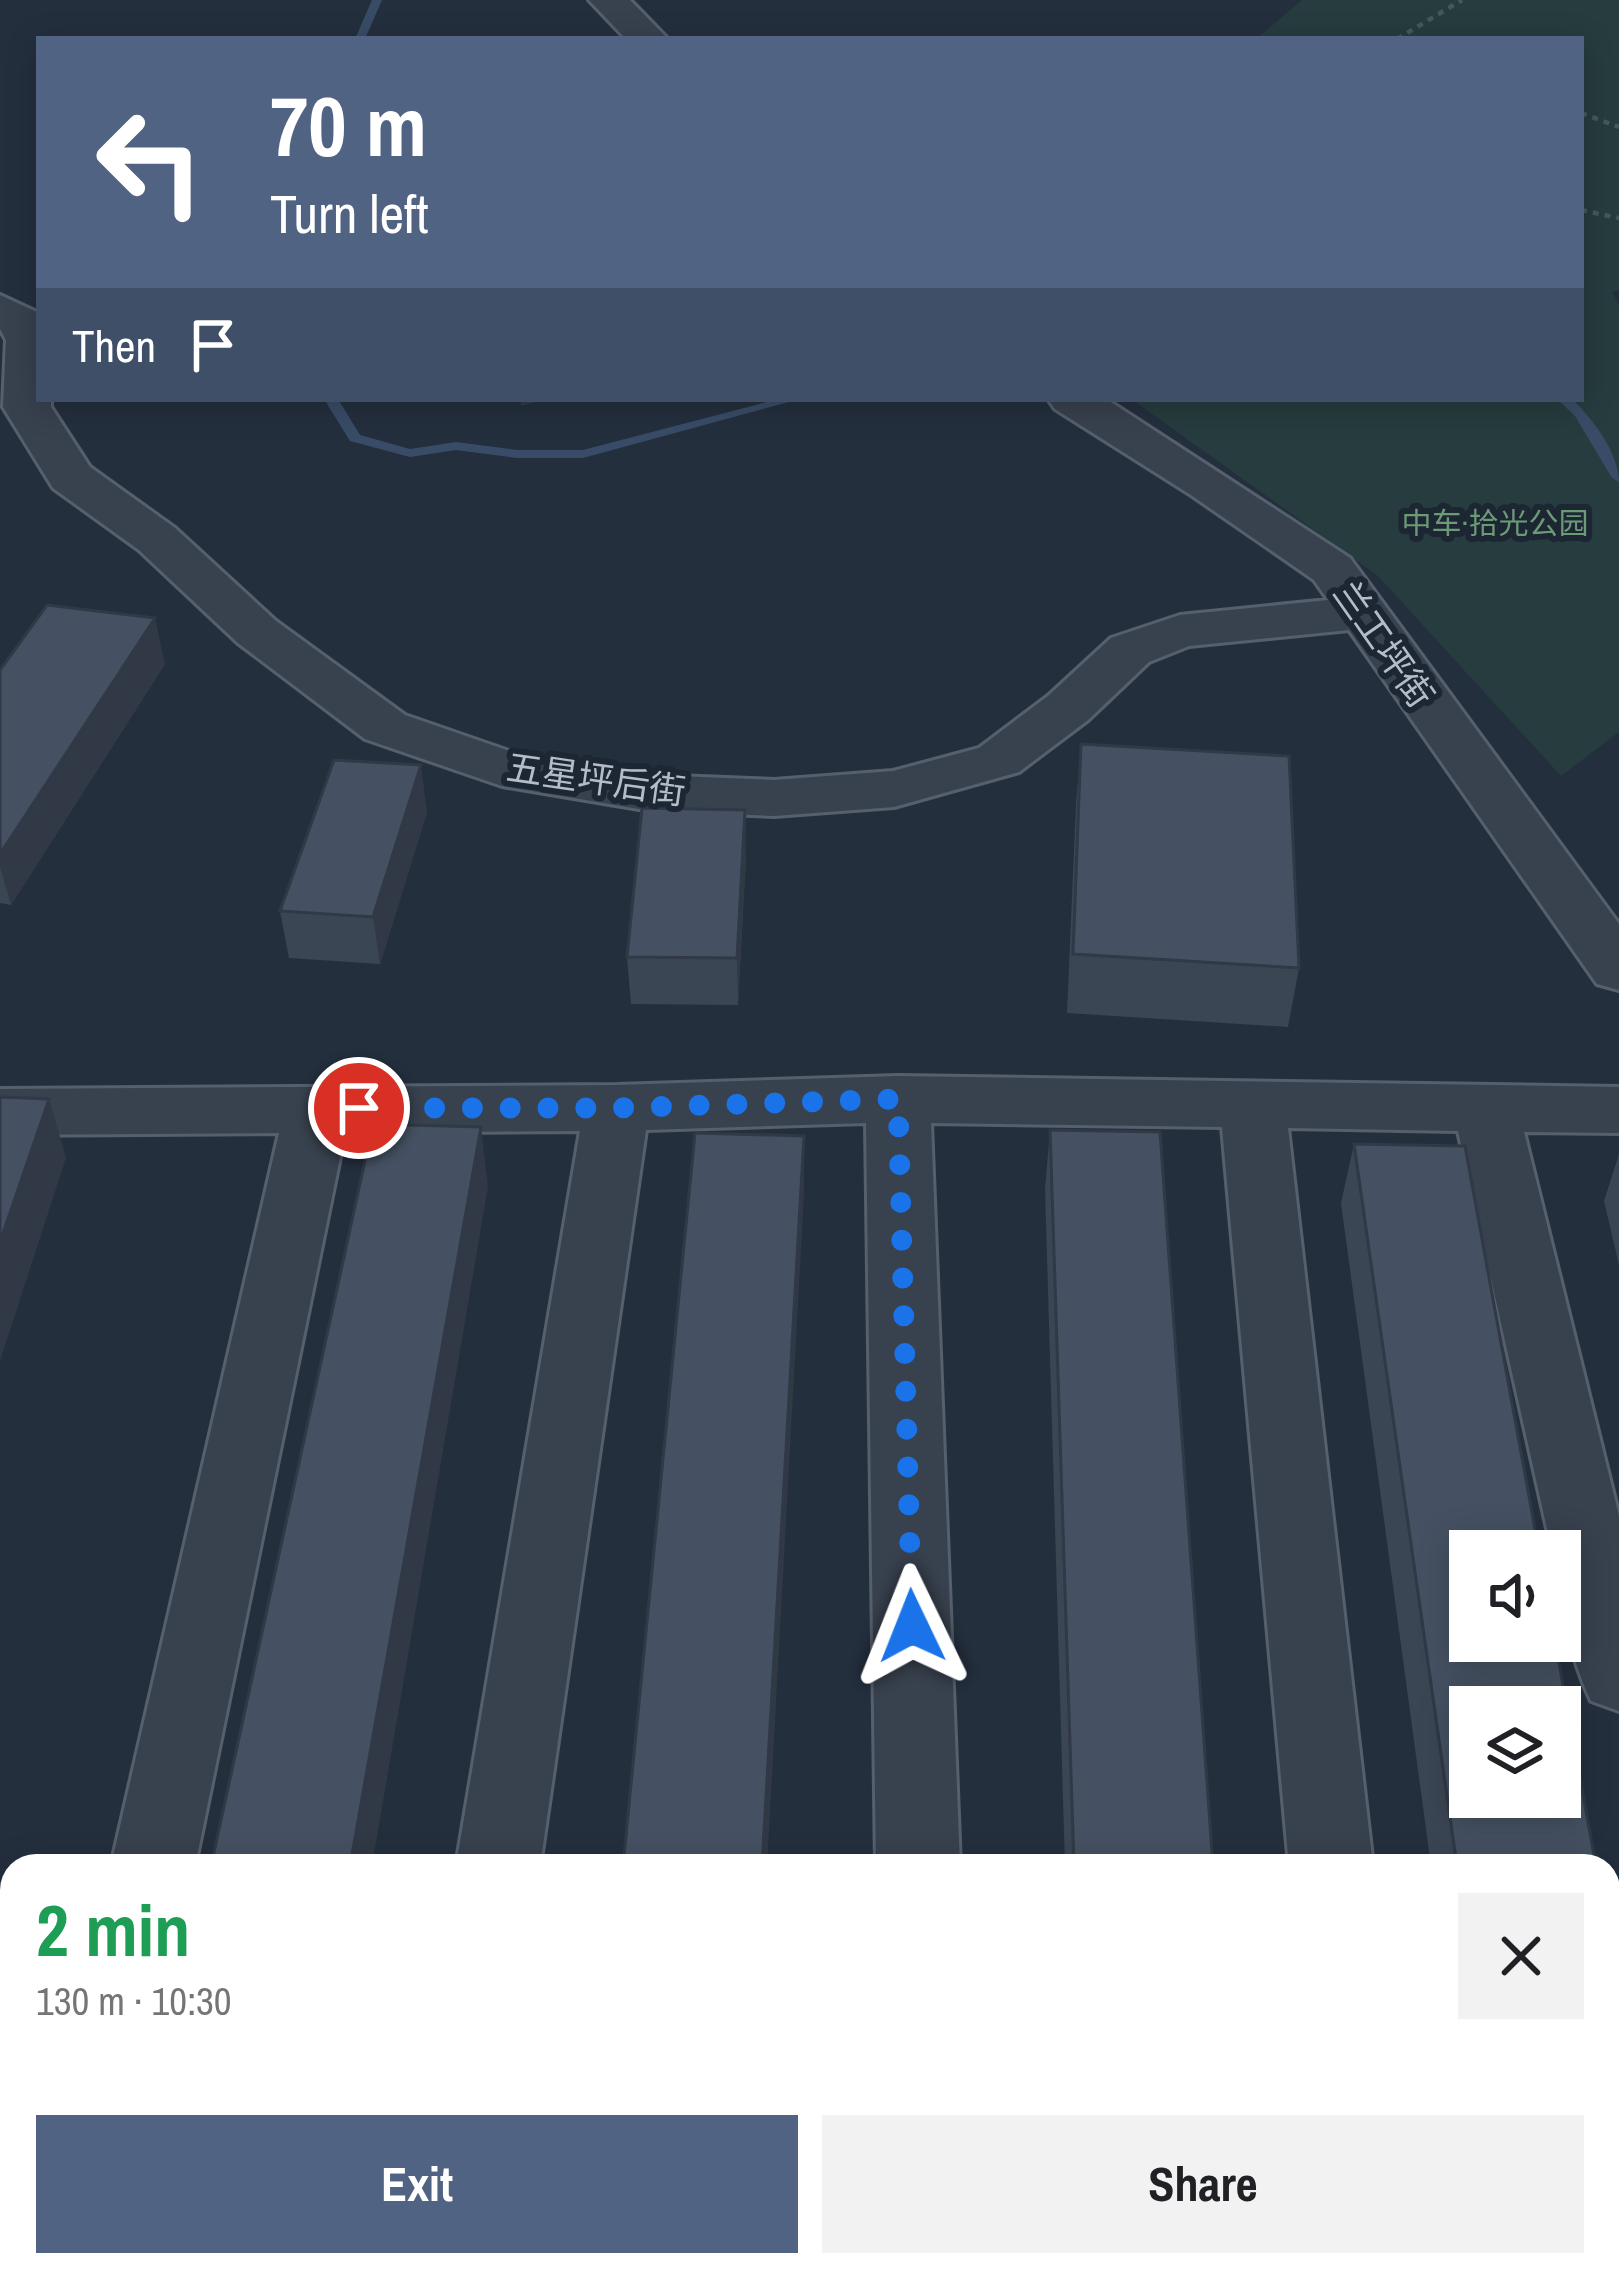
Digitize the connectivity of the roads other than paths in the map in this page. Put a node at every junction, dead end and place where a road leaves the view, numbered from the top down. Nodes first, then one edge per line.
1 (608, 0) edge
2 (645, 36) edge
3 (0, 309) edge
4 (1077, 402) edge
5 (1361, 613) junction
6 (1619, 968) edge
7 (898, 1099) junction
8 (316, 1108) junction
9 (617, 1108) junction
10 (1253, 1108) junction
11 (1486, 1108) junction
12 (1619, 1110) edge
13 (0, 1112) edge
14 (1619, 1678) edge
15 (156, 1854) edge
16 (500, 1854) edge
17 (918, 1854) edge
18 (1330, 1854) edge

1 - 2 street
3 - 5 street, 五星坪后街
4 - 5 street, 兰工坪街
5 - 6 street, 兰工坪街
7 - 9 street
7 - 10 street
7 - 17 street
8 - 9 street
8 - 13 street
8 - 15 street
9 - 16 street
10 - 11 street
10 - 18 street
11 - 12 street
11 - 14 street

